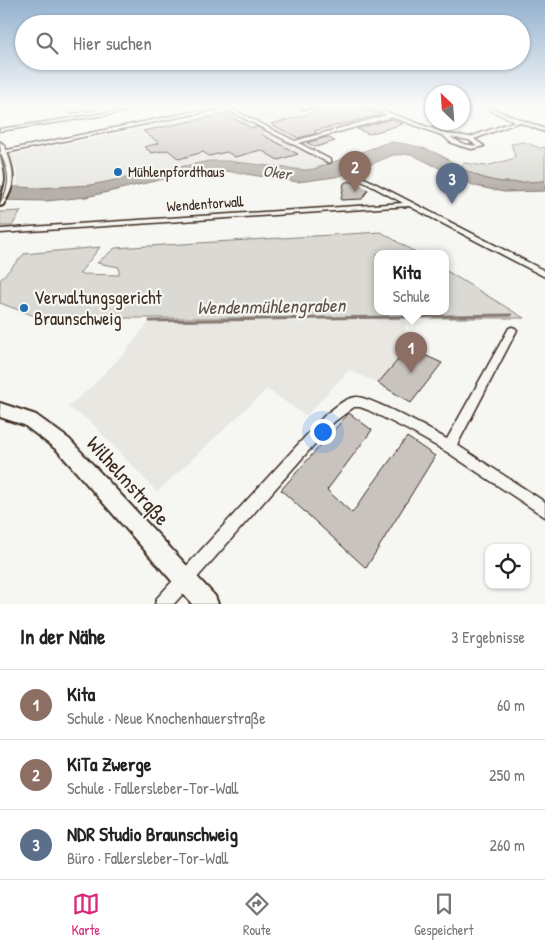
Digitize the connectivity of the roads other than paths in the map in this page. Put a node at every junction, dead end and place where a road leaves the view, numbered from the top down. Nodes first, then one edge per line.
1 (76, 134) edge
2 (277, 134) edge
3 (325, 134) edge
4 (483, 134) edge
5 (446, 135) joint
6 (470, 139) junction
7 (294, 143) junction
8 (1, 148) edge
9 (329, 161) dead end
10 (0, 165) edge
11 (351, 173) dead end
12 (3, 194) edge
13 (411, 204) junction
14 (0, 231) edge
15 (545, 274) edge
16 (512, 330) dead end
17 (0, 410) edge
18 (450, 446) junction
19 (545, 510) edge
20 (186, 580) junction
21 (163, 604) edge
22 (207, 604) edge

1 - 8 street
2 - 7 street
3 - 7 street
4 - 6 street
5 - 6 street
5 - 6 street
7 - 9 street
8 - 12 main road
10 - 12 main road
11 - 13 street
13 - 14 street, Wendentorwall
13 - 15 street
16 - 18 street
17 - 20 main road, Wilhelmstraße
18 - 19 street
18 - 20 street
20 - 21 street
20 - 22 main road, Wilhelmstraße

